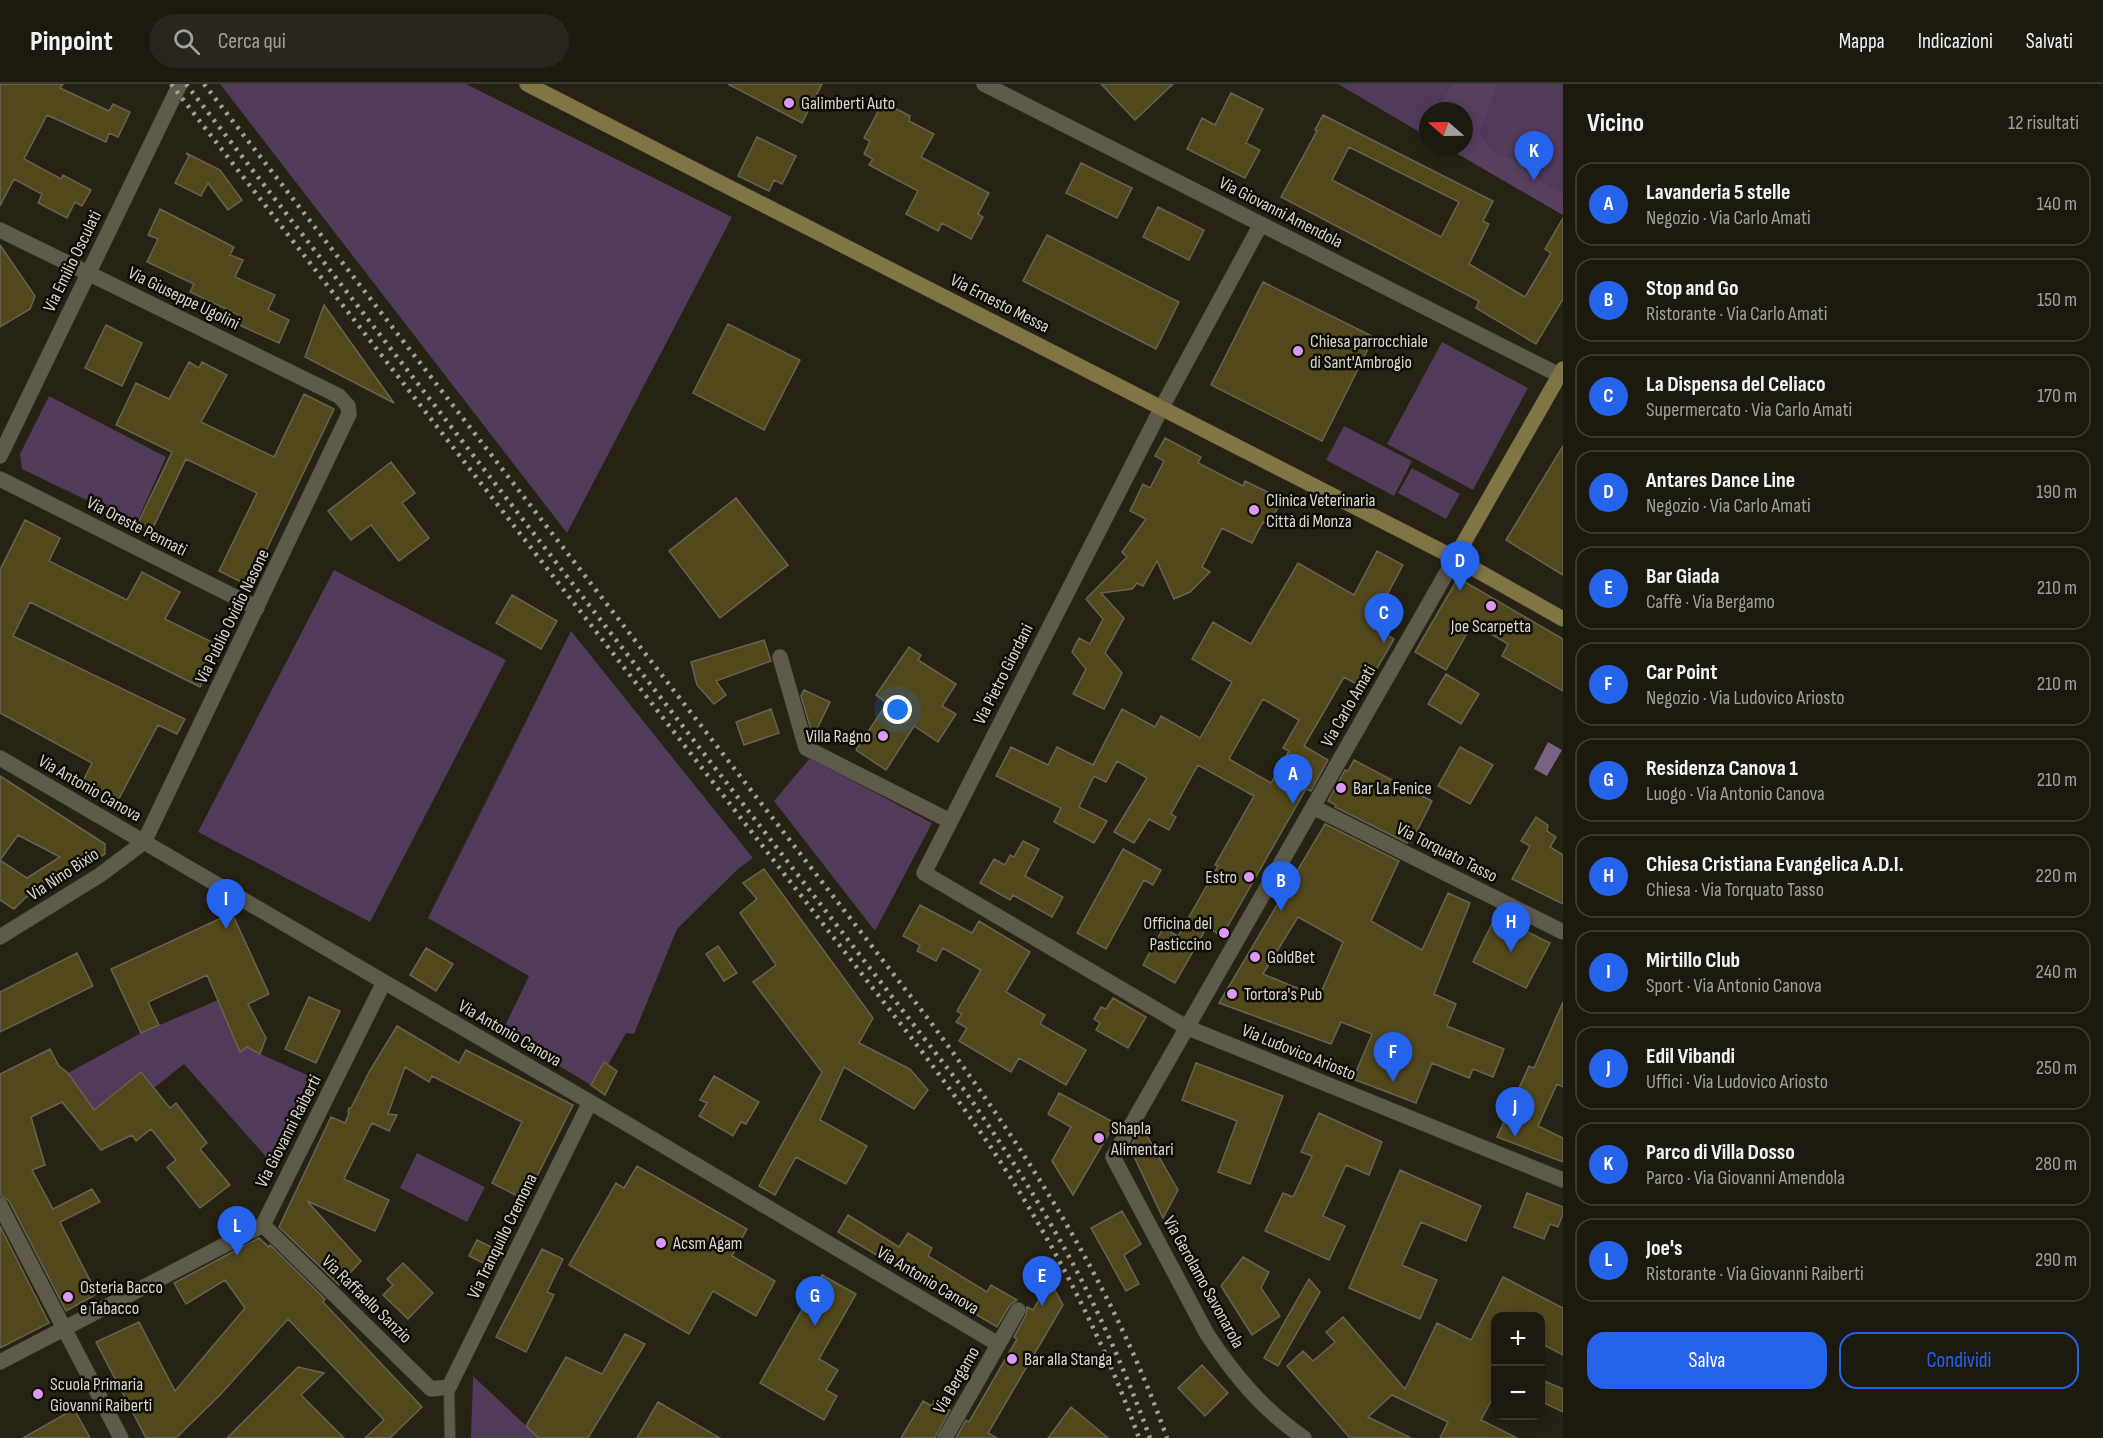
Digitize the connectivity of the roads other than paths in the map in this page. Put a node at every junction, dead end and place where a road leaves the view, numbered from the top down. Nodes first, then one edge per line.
1 (180, 84) edge
2 (527, 84) edge
3 (984, 84) edge
4 (1262, 224) junction
5 (0, 230) edge
6 (87, 273) junction
7 (1561, 372) edge
8 (348, 406) joint
9 (1162, 407) junction
10 (0, 456) edge
11 (0, 479) edge
12 (1455, 558) junction
13 (257, 608) junction
14 (1563, 619) edge
15 (780, 657) dead end
16 (0, 758) edge
17 (1313, 807) junction
18 (950, 821) junction
19 (144, 842) junction
20 (1563, 932) edge
21 (0, 937) edge
22 (384, 982) junction
23 (1186, 1027) junction
24 (590, 1102) junction
25 (1113, 1157) joint
26 (1563, 1180) edge
27 (0, 1205) edge
28 (263, 1225) junction
29 (1018, 1310) dead end
30 (65, 1329) junction
31 (998, 1344) junction
32 (0, 1362) edge
33 (449, 1387) junction
34 (121, 1438) edge
35 (450, 1438) edge
36 (945, 1438) edge
37 (1304, 1438) edge

1 - 6 street, Via Emilio Osculati
2 - 9 street, Via Ernesto Messa
3 - 4 street, Via Giovanni Amendola
4 - 7 street, Via Giovanni Amendola
4 - 9 street, Via Pietro Giordani
5 - 6 street, Via Giuseppe Ugolini
6 - 8 street, Via Giuseppe Ugolini
6 - 10 street, Via Emilio Osculati
7 - 12 street, Via Carlo Amati
8 - 13 street, Via Publio Ovidio Nasone
9 - 12 street, Via Ernesto Messa
9 - 18 street, Via Pietro Giordani
11 - 13 street, Via Oreste Pennati
12 - 14 street, Via Ernesto Messa
12 - 17 street, Via Carlo Amati
13 - 19 street, Via Publio Ovidio Nasone
15 - 18 street
16 - 19 street, Via Antonio Canova
17 - 20 street, Via Torquato Tasso
17 - 23 street, Via Carlo Amati
18 - 23 street, Via Pietro Giordani
19 - 21 street, Via Nino Bixio
19 - 22 street, Via Antonio Canova
22 - 24 street, Via Antonio Canova
22 - 28 street, Via Giovanni Raiberti
23 - 25 street, Via Carlo Amati
23 - 26 street, Via Ludovico Ariosto
24 - 31 street, Via Antonio Canova
24 - 33 street, Via Tranquillo Cremona
25 - 37 street, Via Gerolamo Savonarola
27 - 30 street
28 - 30 street
28 - 33 street, Via Raffaello Sanzio
29 - 31 street, Via Bergamo
30 - 32 street
30 - 34 street
31 - 36 street, Via Bergamo
33 - 35 lane

